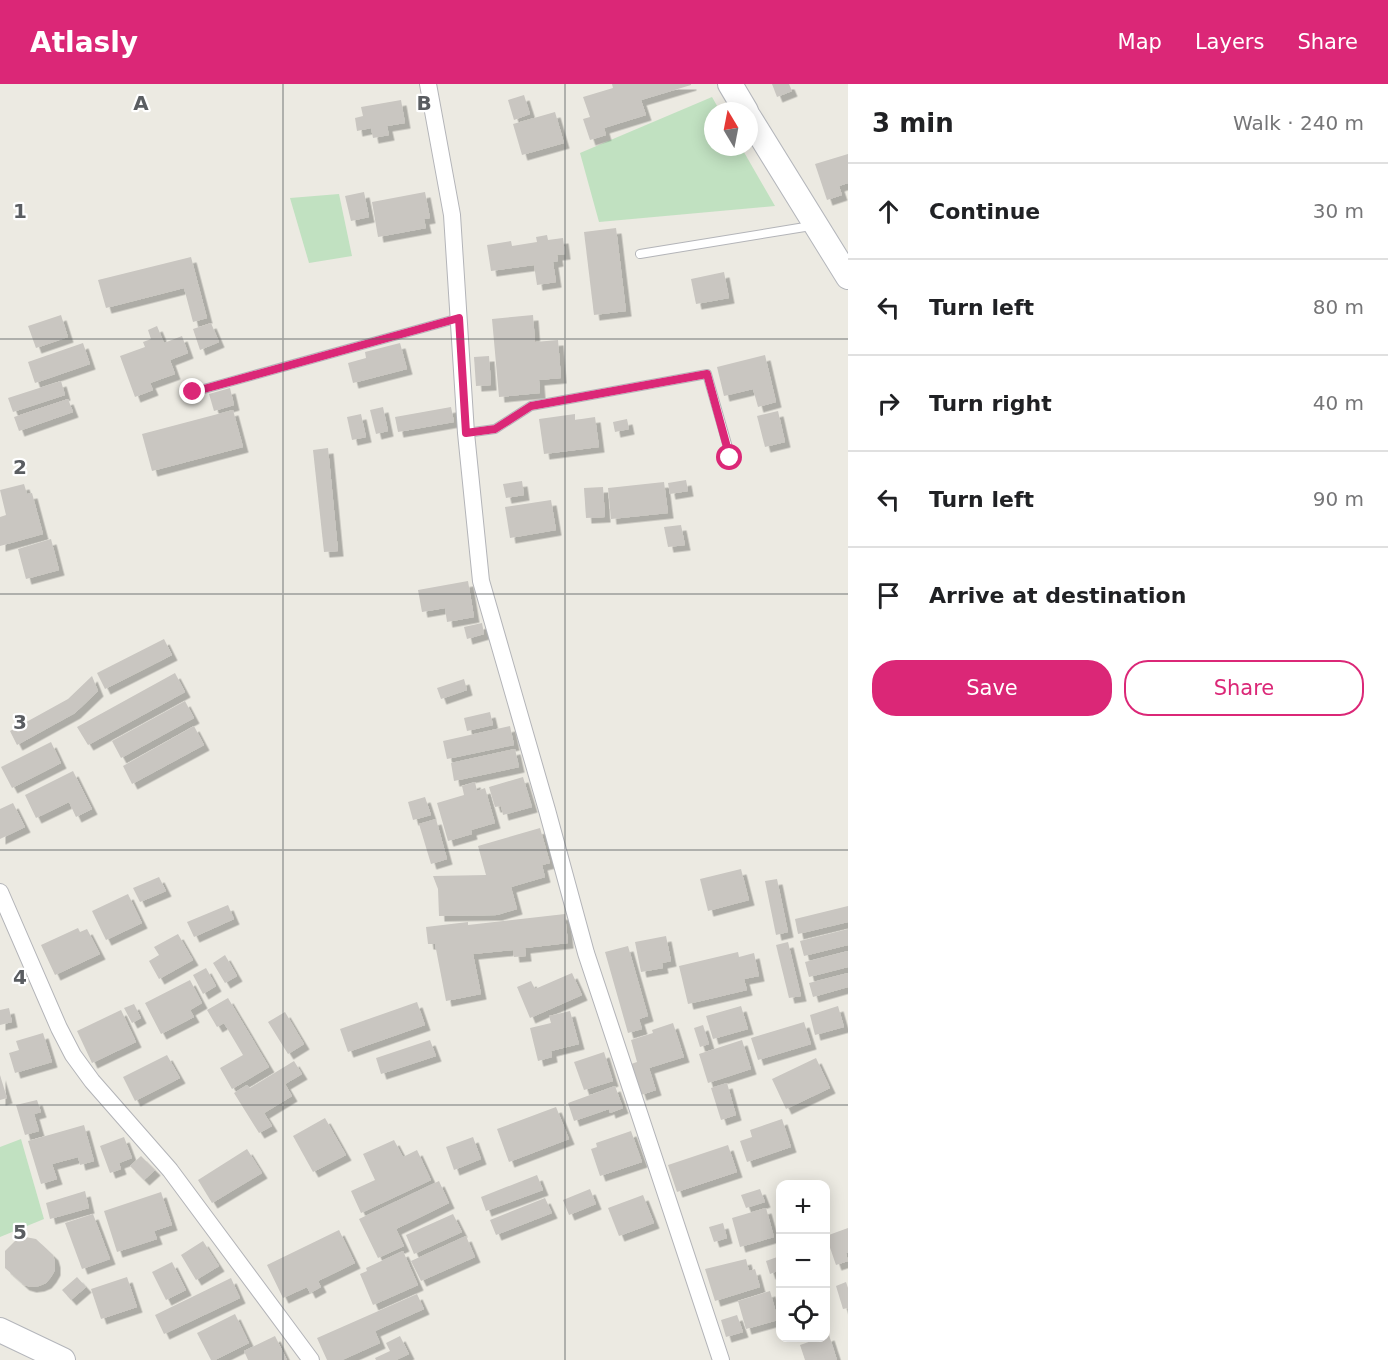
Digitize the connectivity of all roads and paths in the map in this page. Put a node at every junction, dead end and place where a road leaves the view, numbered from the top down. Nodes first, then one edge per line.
1 (428, 84) edge
2 (730, 84) edge
3 (741, 102) edge
4 (758, 132) edge
5 (816, 225) junction
6 (640, 254) dead end
7 (848, 277) edge
8 (459, 318) junction
9 (193, 392) dead end
10 (466, 433) junction
11 (730, 458) dead end
12 (0, 892) edge
13 (0, 1330) edge
14 (63, 1360) edge
15 (311, 1360) edge
16 (721, 1360) edge

1 - 8 street
2 - 3 street
4 - 5 street
5 - 6 lane
5 - 7 street
8 - 9 lane
8 - 10 street
10 - 11 lane
10 - 16 street
12 - 15 street
13 - 14 street

